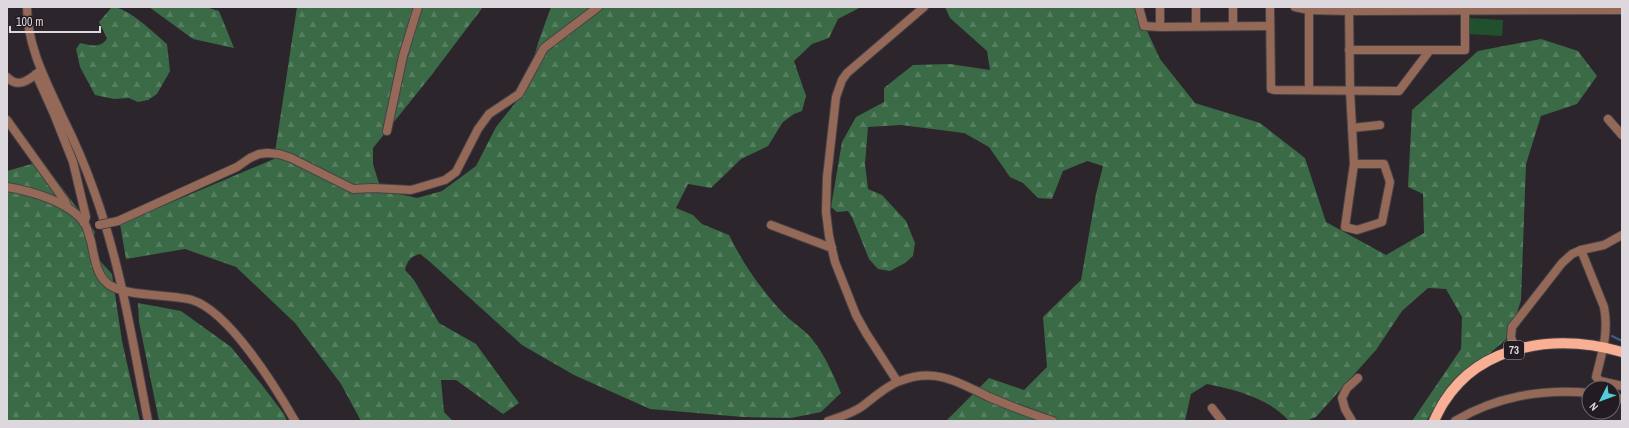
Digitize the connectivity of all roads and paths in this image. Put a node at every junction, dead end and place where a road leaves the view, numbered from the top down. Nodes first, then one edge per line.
1 (27, 7) edge
2 (418, 7) edge
3 (598, 7) edge
4 (924, 7) edge
5 (1139, 7) edge
6 (1160, 7) edge
7 (1196, 7) edge
8 (1233, 7) edge
9 (1270, 7) edge
10 (1295, 7) edge
11 (1349, 9) edge
12 (1465, 9) edge
13 (1578, 9) edge
14 (1308, 10) junction
15 (1622, 10) edge
16 (1196, 26) junction
17 (1233, 26) junction
18 (1270, 26) junction
19 (1160, 27) junction
20 (1350, 50) junction
21 (1430, 50) junction
22 (38, 72) junction
23 (7, 77) edge
24 (1309, 90) junction
25 (1350, 90) junction
26 (1608, 119) dead end
27 (7, 120) edge
28 (1380, 125) dead end
29 (1352, 128) junction
30 (387, 131) dead end
31 (1622, 135) edge
32 (1354, 164) junction
33 (7, 187) edge
34 (68, 208) junction
35 (771, 225) dead end
36 (86, 227) junction
37 (1622, 235) edge
38 (832, 248) junction
39 (1581, 250) junction
40 (122, 291) junction
41 (1603, 347) junction
42 (1515, 350) junction
43 (1622, 352) edge
44 (1358, 378) dead end
45 (898, 381) junction
46 (1622, 386) edge
47 (1581, 392) edge
48 (1212, 408) dead end
49 (148, 421) edge
50 (295, 421) edge
51 (828, 421) edge
52 (1053, 421) edge
53 (1222, 421) edge
54 (1352, 421) edge
55 (1434, 421) edge
56 (1454, 421) edge

1 - 22 street
2 - 30 street
3 - 36 street, bridge
4 - 38 street
5 - 19 street
6 - 19 street
7 - 16 street
8 - 17 street
9 - 18 street
10 - 14 street
11 - 12 street
11 - 14 street
11 - 20 street
12 - 13 street
12 - 21 street
13 - 15 street
14 - 24 street
16 - 17 street
16 - 19 street
17 - 18 street
18 - 24 street
20 - 21 street
20 - 25 street
21 - 25 street
22 - 23 street
22 - 36 street
22 - 40 street
24 - 25 street
25 - 29 street
26 - 31 street
27 - 34 street
28 - 29 street
29 - 32 street
32 - 32 street
33 - 34 street
34 - 36 street
35 - 38 street
36 - 40 street
37 - 39 street
38 - 45 street
39 - 41 street
39 - 42 street
40 - 49 street
40 - 50 street
41 - 42 main road, 73
41 - 43 main road, 73
41 - 46 street
42 - 55 main road, 73
44 - 54 street
45 - 51 street
45 - 52 street
47 - 56 street
48 - 53 street

